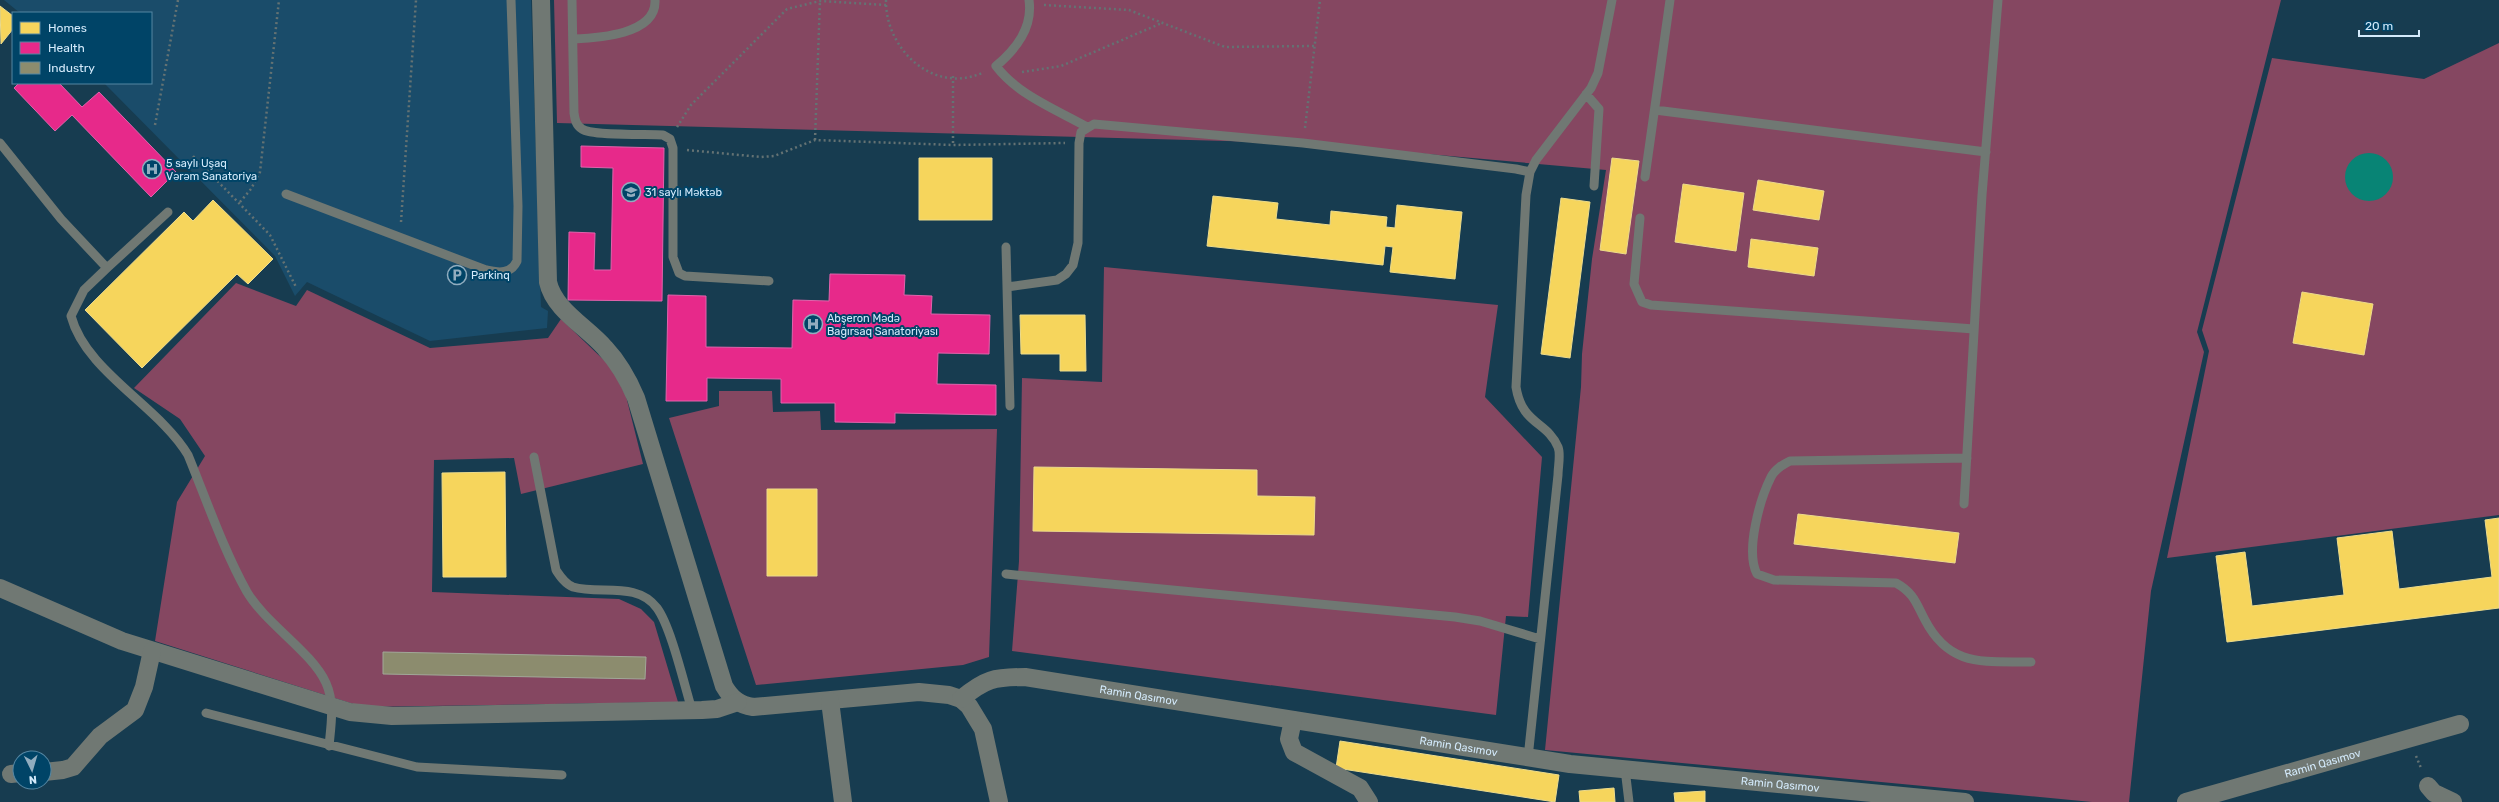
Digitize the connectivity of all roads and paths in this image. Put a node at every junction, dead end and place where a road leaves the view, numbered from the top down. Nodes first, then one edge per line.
1 (178, 0) edge
2 (279, 0) edge
3 (416, 0) edge
4 (511, 0) edge
5 (541, 0) edge
6 (572, 0) edge
7 (655, 0) edge
8 (820, 0) edge
9 (886, 0) edge
10 (1320, 0) edge
11 (1612, 0) edge
12 (1670, 0) edge
13 (1998, 0) edge
14 (1029, 2) edge
15 (886, 5) junction
16 (1163, 23) junction
17 (573, 39) junction
18 (1314, 46) junction
19 (996, 66) junction
20 (1003, 75) junction
21 (952, 76) junction
22 (1586, 94) junction
23 (1655, 110) junction
24 (155, 125) dead end
25 (1087, 127) junction
26 (815, 140) junction
27 (1079, 143) junction
28 (1303, 143) junction
29 (0, 144) edge
30 (672, 144) junction
31 (953, 145) junction
32 (1986, 152) junction
33 (193, 156) dead end
34 (1530, 172) junction
35 (1645, 177) dead end
36 (1594, 186) dead end
37 (286, 194) dead end
38 (240, 202) junction
39 (168, 212) dead end
40 (1640, 218) dead end
41 (400, 238) junction
42 (1006, 247) dead end
43 (107, 268) junction
44 (769, 281) dead end
45 (296, 287) dead end
46 (1007, 287) junction
47 (1974, 329) junction
48 (1010, 406) dead end
49 (534, 457) dead end
50 (1967, 458) junction
51 (1964, 504) dead end
52 (1006, 574) dead end
53 (0, 588) edge
54 (1540, 639) junction
55 (152, 651) junction
56 (2031, 662) dead end
57 (962, 699) junction
58 (830, 701) junction
59 (738, 702) junction
60 (332, 706) junction
61 (692, 710) junction
62 (206, 713) dead end
63 (1293, 720) junction
64 (2460, 724) dead end
65 (2409, 739) junction
66 (329, 746) junction
67 (1528, 758) junction
68 (1625, 769) junction
69 (52, 771) edge
70 (562, 775) dead end
71 (2428, 786) joint
72 (843, 802) edge
73 (999, 802) edge
74 (1369, 802) edge
75 (1629, 802) edge
76 (1965, 802) edge
77 (2186, 802) edge
78 (2453, 802) edge

1 - 24 path
2 - 38 path
3 - 41 path
4 - 41 lane
5 - 59 street
6 - 17 lane
7 - 17 lane
8 - 15 path
8 - 26 path
8 - 30 path
9 - 15 path
10 - 18 path
11 - 22 lane
12 - 23 lane
13 - 32 lane
14 - 16 path
14 - 19 lane
15 - 21 path
16 - 18 path
16 - 20 path
17 - 30 lane
18 - 28 path
19 - 20 lane
19 - 21 path
20 - 25 lane
21 - 31 path
22 - 34 lane
22 - 36 lane
23 - 32 lane
23 - 35 lane
25 - 27 lane
25 - 28 lane
26 - 30 path
26 - 31 path
27 - 31 path
27 - 46 lane
28 - 34 lane
29 - 43 lane
30 - 44 lane
32 - 47 lane
33 - 38 path
34 - 54 lane
37 - 41 lane
38 - 45 path
39 - 43 lane
40 - 47 lane
42 - 46 lane
43 - 60 lane
46 - 48 lane
47 - 50 lane
49 - 61 lane
50 - 51 lane
50 - 56 lane
52 - 54 lane
53 - 55 street
54 - 67 lane
55 - 60 street
55 - 69 street
57 - 58 street
57 - 63 street, Ramin Qasımov
57 - 73 street
58 - 59 street
58 - 72 street
59 - 61 street
60 - 61 street
60 - 66 lane
62 - 66 lane
63 - 67 street, Ramin Qasımov
63 - 74 street
64 - 65 street, Ramin Qasımov
65 - 71 path
65 - 77 street, Ramin Qasımov
66 - 70 lane
67 - 68 street, Ramin Qasımov
68 - 75 lane
68 - 76 street, Ramin Qasımov
71 - 78 street

